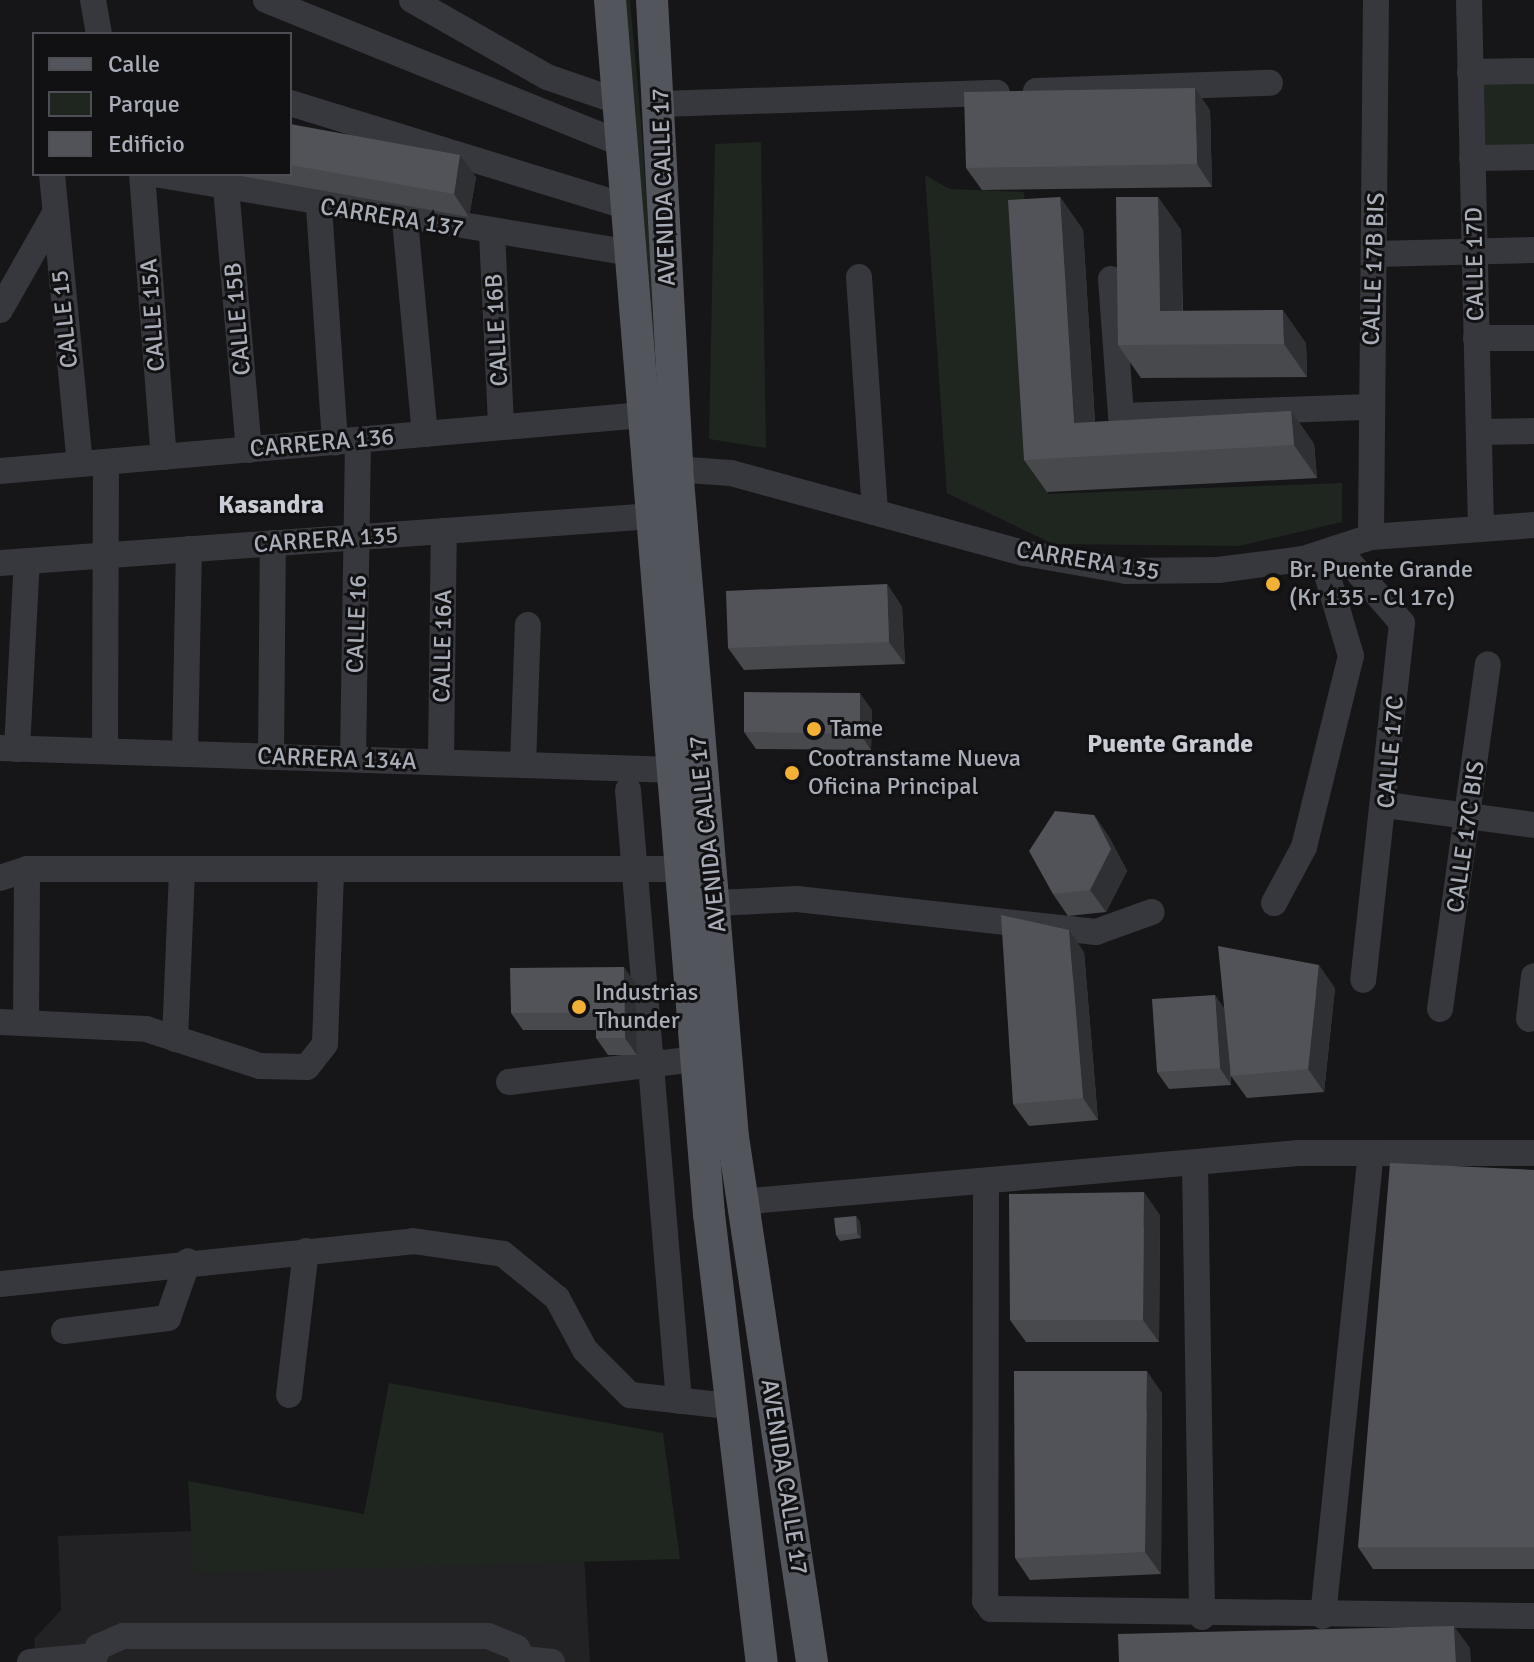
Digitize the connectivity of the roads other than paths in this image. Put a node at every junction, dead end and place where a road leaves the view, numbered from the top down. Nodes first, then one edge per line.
1 (93, 0) edge
2 (266, 0) edge
3 (412, 0) edge
4 (610, 0) edge
5 (652, 0) edge
6 (1376, 0) edge
7 (1469, 0) edge
8 (99, 32) edge
9 (1534, 71) edge
10 (1470, 72) junction
11 (1270, 83) dead end
12 (620, 102) junction
13 (292, 104) edge
14 (661, 104) junction
15 (623, 144) junction
16 (1534, 157) edge
17 (1472, 158) junction
18 (52, 176) edge
19 (142, 176) edge
20 (164, 176) edge
21 (226, 188) junction
22 (319, 207) junction
23 (628, 207) junction
24 (54, 215) junction
25 (405, 220) junction
26 (492, 233) junction
27 (1534, 250) edge
28 (1475, 251) junction
29 (631, 253) junction
30 (1374, 254) junction
31 (859, 277) dead end
32 (1111, 279) dead end
33 (0, 310) edge
34 (1476, 338) junction
35 (1534, 338) edge
36 (1370, 407) junction
37 (643, 415) junction
38 (501, 427) junction
39 (1534, 431) edge
40 (1479, 432) junction
41 (425, 434) junction
42 (346, 441) junction
43 (249, 450) junction
44 (164, 457) junction
45 (93, 463) junction
46 (662, 468) junction
47 (0, 471) edge
48 (875, 509) junction
49 (652, 516) junction
50 (1534, 525) edge
51 (1481, 528) junction
52 (444, 531) junction
53 (359, 537) junction
54 (1371, 537) junction
55 (273, 543) junction
56 (189, 549) junction
57 (1329, 551) junction
58 (106, 556) junction
59 (27, 561) junction
60 (0, 563) edge
61 (528, 625) dead end
62 (1488, 664) dead end
63 (8, 748) edge
64 (105, 751) junction
65 (185, 754) junction
66 (271, 757) junction
67 (353, 759) junction
68 (441, 762) junction
69 (523, 765) junction
70 (674, 770) junction
71 (628, 790) dead end
72 (1386, 805) junction
73 (1471, 817) junction
74 (1534, 825) edge
75 (27, 869) junction
76 (182, 869) junction
77 (331, 869) junction
78 (634, 869) junction
79 (681, 869) junction
80 (0, 878) edge
81 (716, 903) junction
82 (1274, 903) dead end
83 (1152, 912) dead end
84 (1534, 976) edge
85 (1363, 980) dead end
86 (1440, 1009) dead end
87 (1529, 1019) dead end
88 (13, 1022) edge
89 (175, 1039) junction
90 (697, 1059) junction
91 (651, 1065) junction
92 (509, 1082) dead end
93 (1534, 1153) edge
94 (1371, 1154) junction
95 (1195, 1164) junction
96 (986, 1186) junction
97 (740, 1202) junction
98 (306, 1251) junction
99 (188, 1261) junction
100 (0, 1284) edge
101 (64, 1331) dead end
102 (289, 1395) dead end
103 (679, 1401) junction
104 (728, 1406) junction
105 (1323, 1616) junction
106 (1534, 1616) edge
107 (1202, 1617) junction
108 (94, 1659) edge
109 (525, 1661) edge
110 (30, 1662) edge
111 (552, 1662) edge
112 (762, 1662) edge
113 (812, 1662) edge

1 - 8 street
2 - 15 street
3 - 12 street
4 - 12 main road, AVENIDA CALLE 17
5 - 14 main road, AVENIDA CALLE 17
6 - 30 street, CALLE 17B BIS
7 - 10 street, CALLE 17D
9 - 10 street
10 - 17 street, CALLE 17D
11 - 14 street
12 - 15 main road, AVENIDA CALLE 17
13 - 23 street
14 - 46 main road, AVENIDA CALLE 17
15 - 23 main road, AVENIDA CALLE 17
16 - 17 street
17 - 28 street, CALLE 17D
18 - 24 street, CALLE 15
19 - 44 street, CALLE 15A
20 - 21 street, CARRERA 137
21 - 22 street, CARRERA 137
21 - 43 street, CALLE 15B
22 - 25 street, CARRERA 137
22 - 42 street, CALLE 16
23 - 29 main road, AVENIDA CALLE 17
24 - 33 street
24 - 45 street, CALLE 15
25 - 26 street, CARRERA 137
25 - 41 street
26 - 29 street, CARRERA 137
26 - 38 street, CALLE 16B
27 - 28 street
28 - 30 street
28 - 34 street, CALLE 17D
29 - 37 main road, AVENIDA CALLE 17
30 - 36 street, CALLE 17B BIS
31 - 48 street
32 - 36 street
34 - 35 street
34 - 40 street, CALLE 17D
36 - 54 street, CALLE 17B BIS
37 - 38 street, CARRERA 136
37 - 46 main road, AVENIDA CALLE 17
38 - 41 street, CARRERA 136
39 - 40 street
40 - 51 street, CALLE 17D
41 - 42 street, CARRERA 136
42 - 43 street, CARRERA 136
42 - 53 street, CALLE 16
43 - 44 street, CARRERA 136
44 - 45 street, CARRERA 136
45 - 47 street, CARRERA 136
45 - 58 street, CALLE 15
46 - 48 street, CARRERA 135
46 - 49 main road, AVENIDA CALLE 17
46 - 81 main road, AVENIDA CALLE 17
48 - 57 street, CARRERA 135
49 - 52 street, CARRERA 135
49 - 70 main road, AVENIDA CALLE 17
50 - 51 street, CARRERA 135
51 - 54 street, CARRERA 135
52 - 53 street, CARRERA 135
52 - 68 street, CALLE 16A
53 - 55 street, CARRERA 135
53 - 67 street, CALLE 16
54 - 57 street, CARRERA 135
55 - 56 street, CARRERA 135
55 - 66 street
56 - 58 street, CARRERA 135
56 - 65 street
57 - 72 street, CALLE 17C
57 - 82 street
58 - 59 street, CARRERA 135
58 - 64 street, CALLE 15
59 - 60 street, CARRERA 135
59 - 63 street
61 - 69 street
62 - 73 street, CALLE 17C BIS
63 - 64 street, CARRERA 134A
64 - 65 street, CARRERA 134A
65 - 66 street, CARRERA 134A
66 - 67 street, CARRERA 134A
67 - 68 street, CARRERA 134A
68 - 69 street, CARRERA 134A
69 - 70 street, CARRERA 134A
70 - 79 main road, AVENIDA CALLE 17
71 - 78 street
72 - 73 street
72 - 85 street, CALLE 17C
73 - 74 street
73 - 86 street, CALLE 17C BIS
75 - 76 street
75 - 80 street
75 - 88 street
76 - 77 street
76 - 89 street
77 - 78 street
77 - 89 street
78 - 79 street
78 - 91 street
79 - 90 main road, AVENIDA CALLE 17
81 - 83 street
81 - 97 main road, AVENIDA CALLE 17
84 - 87 street
88 - 89 street
90 - 91 street
90 - 104 main road, AVENIDA CALLE 17
91 - 92 street
91 - 103 street
93 - 94 street
94 - 95 street
94 - 105 street
95 - 96 street
95 - 107 street
96 - 97 street
96 - 107 street
97 - 113 main road, AVENIDA CALLE 17
98 - 99 street
98 - 102 street
98 - 103 street
99 - 100 street
99 - 101 street
103 - 104 street
104 - 112 main road, AVENIDA CALLE 17
105 - 106 street
105 - 107 street
108 - 109 street
108 - 110 street
109 - 111 street

